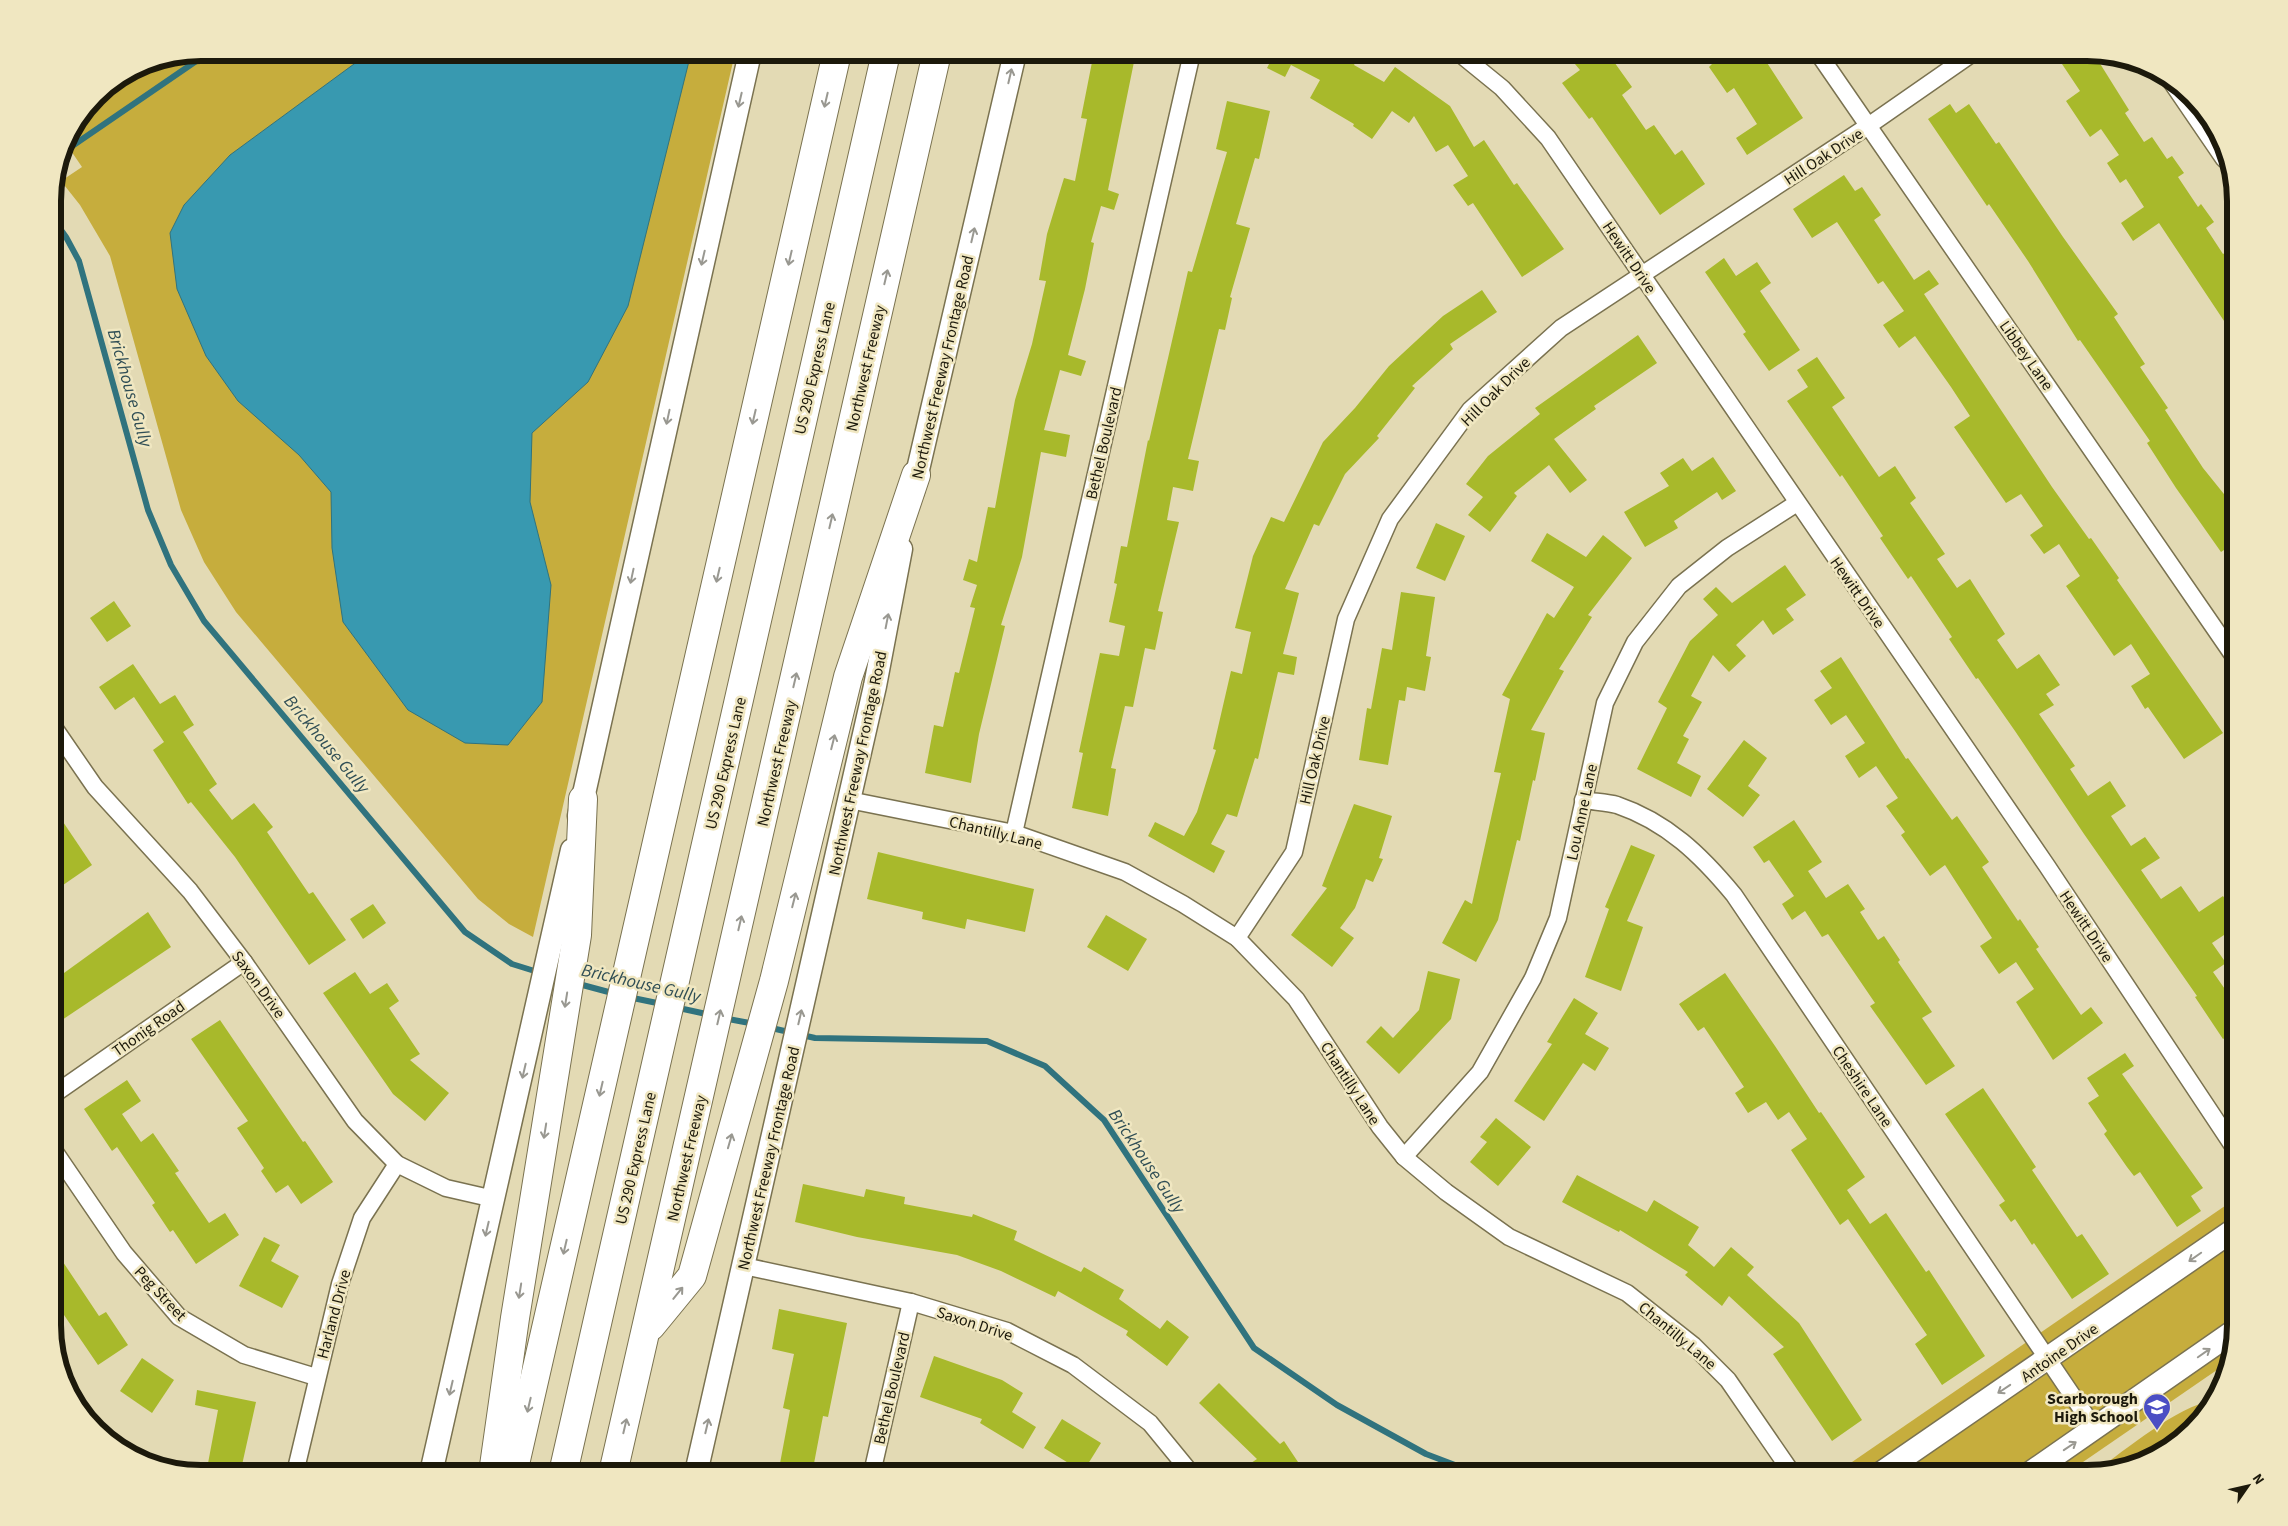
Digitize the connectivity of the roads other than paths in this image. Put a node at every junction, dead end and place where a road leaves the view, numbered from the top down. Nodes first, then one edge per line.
1 (748, 61) edge
2 (834, 61) edge
3 (884, 61) edge
4 (935, 61) edge
5 (1013, 61) edge
6 (1190, 61) edge
7 (1470, 61) edge
8 (1824, 61) edge
9 (1960, 61) edge
10 (2185, 102) edge
11 (1868, 126) junction
12 (2214, 144) edge
13 (1642, 274) junction
14 (916, 475) junction
15 (1797, 503) junction
16 (2227, 645) edge
17 (62, 739) edge
18 (583, 799) joint
19 (849, 800) junction
20 (1583, 800) junction
21 (1014, 833) junction
22 (566, 932) junction
23 (1237, 938) junction
24 (244, 962) junction
25 (62, 1089) edge
26 (2227, 1136) edge
27 (1404, 1157) junction
28 (62, 1162) edge
29 (397, 1164) junction
30 (494, 1199) junction
31 (2227, 1235) edge
32 (744, 1266) junction
33 (911, 1302) junction
34 (647, 1331) junction
35 (2226, 1336) edge
36 (2048, 1360) junction
37 (316, 1377) junction
38 (2095, 1429) junction
39 (297, 1465) edge
40 (434, 1465) edge
41 (495, 1465) edge
42 (515, 1465) edge
43 (565, 1465) edge
44 (615, 1465) edge
45 (698, 1465) edge
46 (874, 1465) edge
47 (1184, 1465) edge
48 (1786, 1465) edge
49 (1894, 1465) edge
50 (2043, 1465) edge

1 -> 18 main road
2 -> 42 highway
3 - 43 highway, US 290 Express Lane
34 -> 4 highway, Northwest Freeway
14 -> 5 main road, Northwest Freeway Frontage Road
6 - 21 street, Bethel Boulevard
7 - 13 street, Hewitt Drive
8 - 11 street, Libbey Lane
9 - 11 street, Hill Oak Drive
10 - 12 street
11 - 13 street, Hill Oak Drive
11 - 16 street, Libbey Lane
13 - 15 street, Hewitt Drive
13 - 23 street, Hill Oak Drive
19 -> 14 main road, Northwest Freeway Frontage Road
34 -> 14 highway
15 - 20 street, Lou Anne Lane
15 - 26 street, Hewitt Drive
17 - 24 street, Saxon Drive
18 - 22 highway
19 - 21 street, Chantilly Lane
32 -> 19 main road, Northwest Freeway Frontage Road
20 - 27 street, Lou Anne Lane
20 - 36 street, Cheshire Lane
21 - 23 street, Chantilly Lane
22 -> 30 main road
22 -> 41 highway
23 - 27 street, Chantilly Lane
24 - 25 street, Thonig Road
24 - 29 street, Saxon Drive
27 - 48 street, Chantilly Lane
28 - 37 street, Peg Street
29 - 30 street, Saxon Drive
29 - 37 street, Harland Drive
30 -> 40 main road
31 -> 36 main road, Antoine Drive
32 - 33 street, Saxon Drive
45 -> 32 main road, Northwest Freeway Frontage Road
33 - 46 street, Bethel Boulevard
33 - 47 street, Saxon Drive
44 -> 34 highway, Northwest Freeway
38 -> 35 main road
36 - 38 street, Cheshire Lane
36 -> 49 main road, Antoine Drive
37 - 39 street, Harland Drive
50 -> 38 main road

